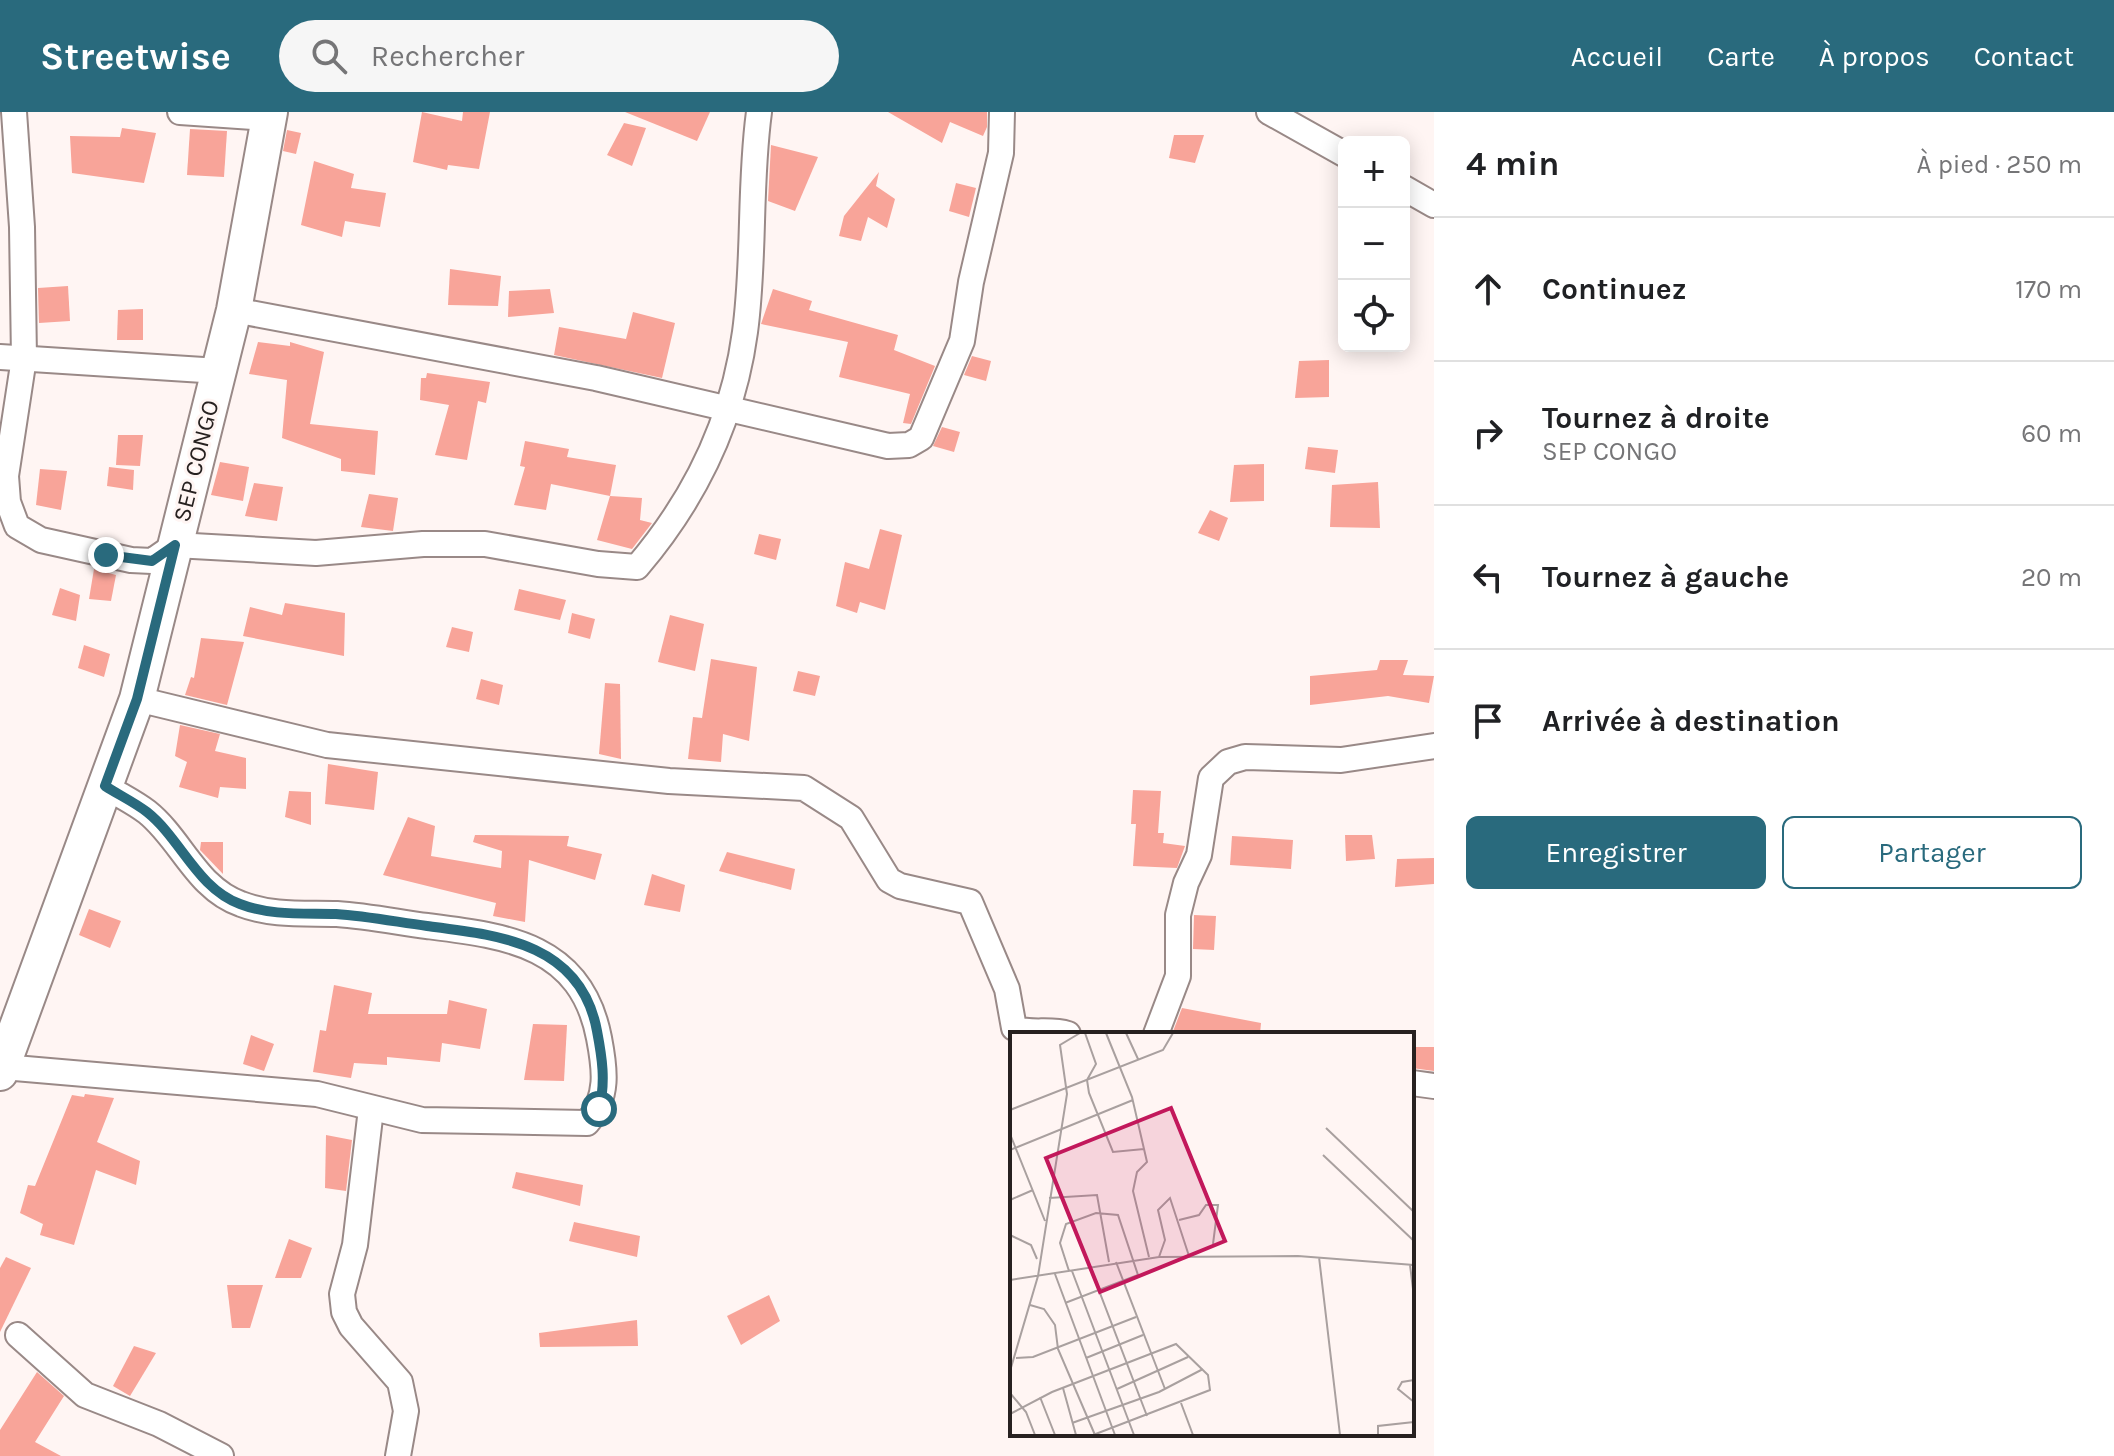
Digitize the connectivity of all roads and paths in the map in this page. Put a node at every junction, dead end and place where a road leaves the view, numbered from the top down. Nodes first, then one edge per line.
1 (14, 112) edge
2 (180, 112) edge
3 (759, 112) edge
4 (1002, 112) edge
5 (1269, 112) edge
6 (269, 115) edge
7 (1338, 151) edge
8 (1410, 191) edge
9 (1434, 205) edge
10 (234, 310) junction
11 (12, 358) edge
12 (219, 371) junction
13 (729, 409) junction
14 (175, 545) junction
15 (137, 699) junction
16 (1434, 746) edge
17 (105, 786) junction
18 (1024, 1032) edge
19 (1024, 1032) edge
20 (1060, 1032) edge
21 (1157, 1032) edge
22 (1, 1070) edge
23 (1414, 1083) edge
24 (1434, 1086) edge
25 (371, 1109) junction
26 (18, 1335) dead end
27 (221, 1456) edge
28 (398, 1456) edge

1 - 11 street
2 - 6 street
3 - 13 street
4 - 13 street
5 - 7 street
6 - 10 street, SEP CONGO
8 - 9 street
10 - 12 street, SEP CONGO
10 - 13 street
11 - 12 street
11 - 14 street
12 - 14 street, SEP CONGO
13 - 14 street
14 - 15 street, SEP CONGO
15 - 17 street, SEP CONGO
15 - 18 street
16 - 21 street
17 - 22 street, SEP CONGO
17 - 25 street
19 - 20 street
22 - 25 street
23 - 24 street
25 - 28 street
26 - 27 street

